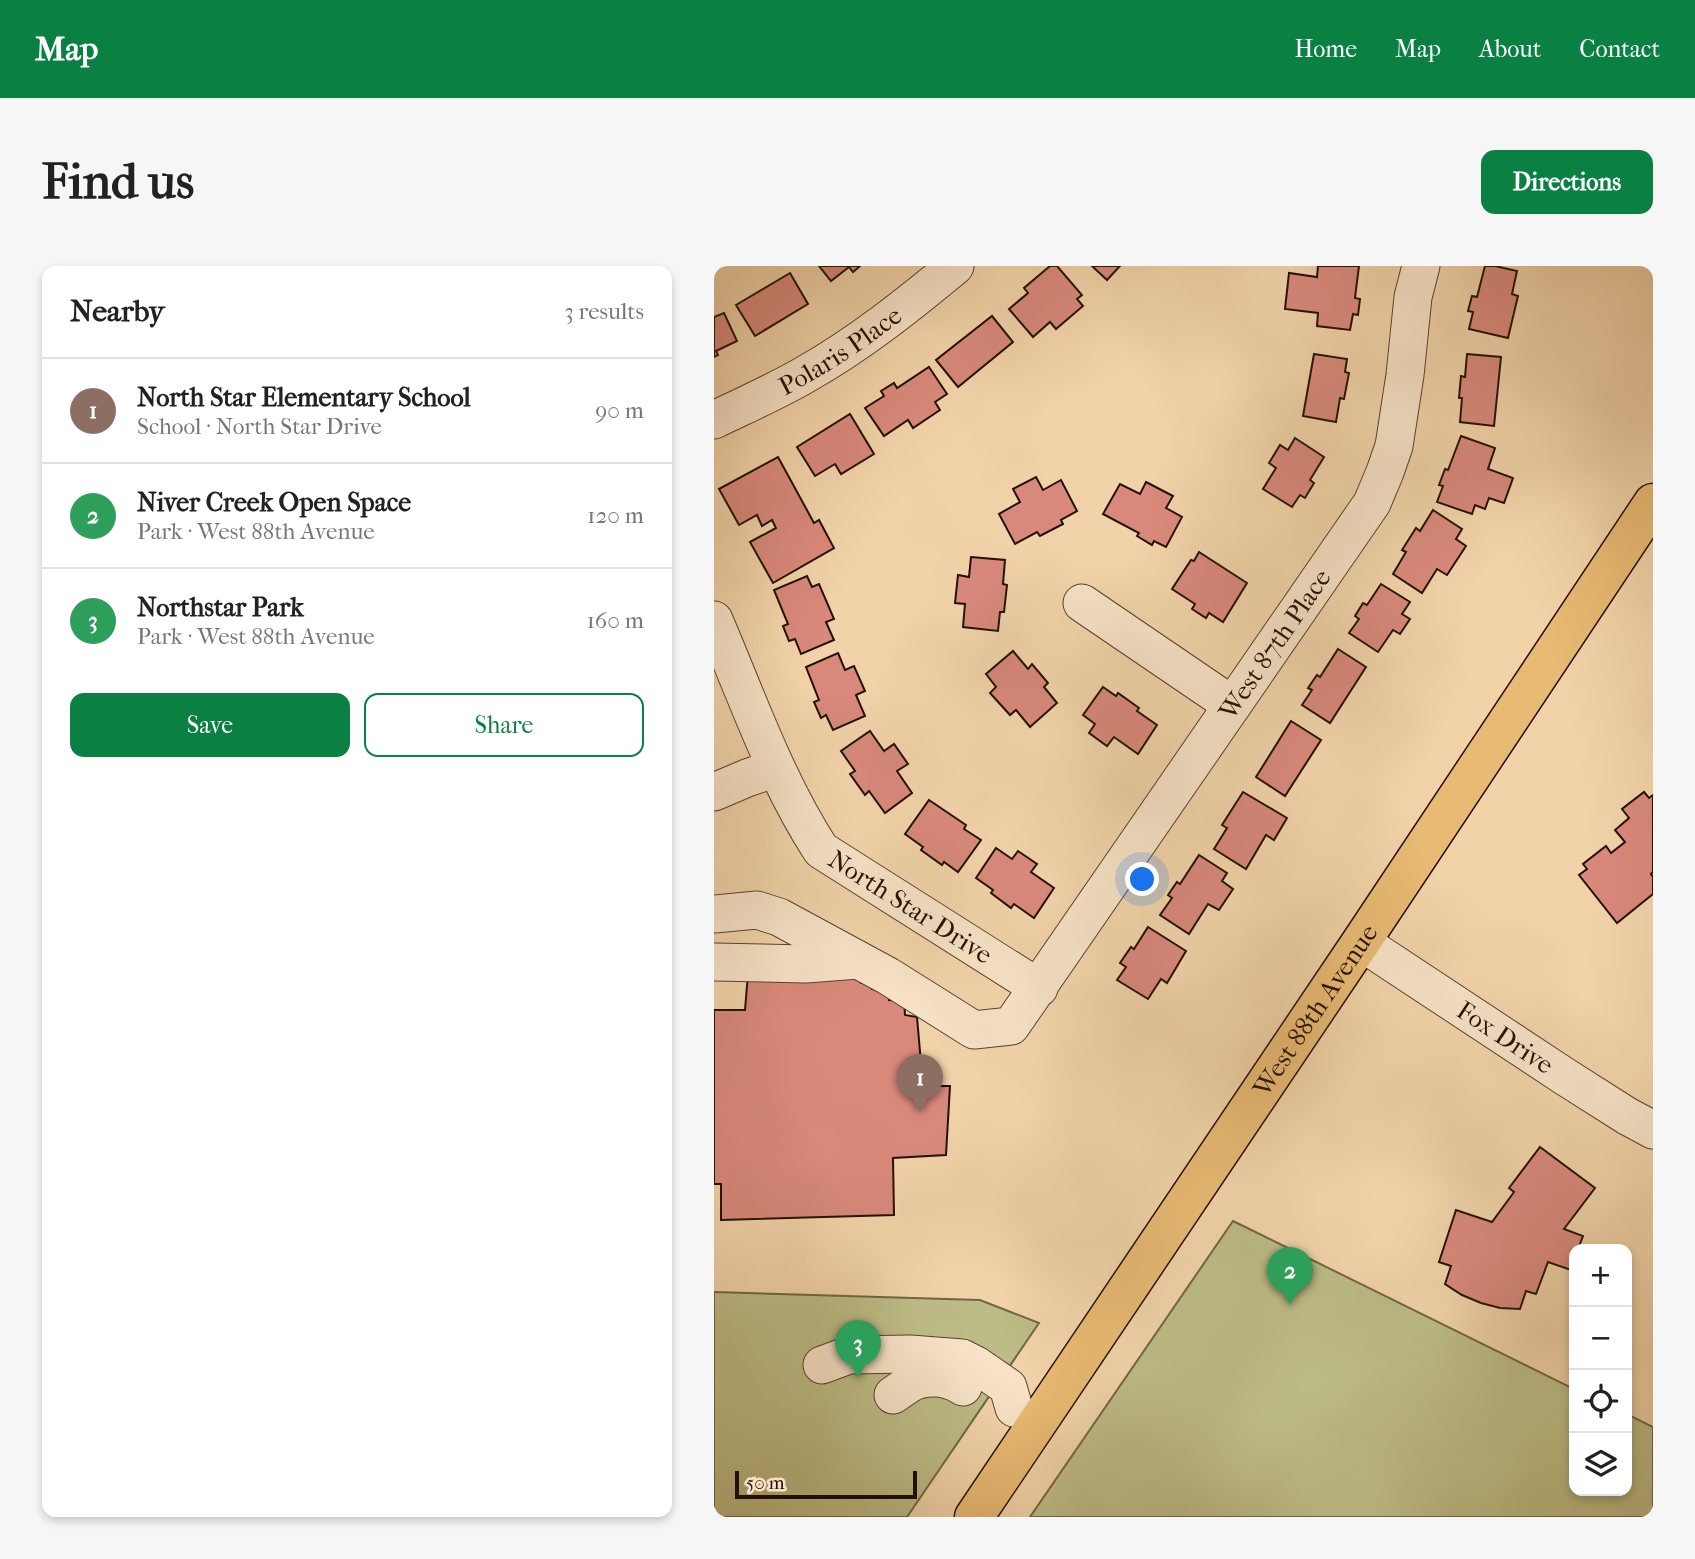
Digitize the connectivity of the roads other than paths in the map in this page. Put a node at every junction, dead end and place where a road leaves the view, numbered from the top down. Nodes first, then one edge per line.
1 (955, 266) edge
2 (1421, 266) edge
3 (714, 420) edge
4 (1653, 503) edge
5 (1082, 603) dead end
6 (714, 620) edge
7 (1232, 705) junction
8 (776, 768) junction
9 (714, 792) edge
10 (714, 914) edge
11 (1361, 942) junction
12 (858, 960) junction
13 (714, 962) edge
14 (1039, 988) junction
15 (1653, 1130) edge
16 (888, 1355) junction
17 (822, 1365) dead end
18 (1026, 1416) junction
19 (974, 1517) edge

1 - 3 street, Polaris Place
2 - 7 street, West 87th Place
4 - 11 main road, West 88th Avenue
5 - 7 street
6 - 8 street, North Star Drive
7 - 14 street, West 87th Place
8 - 9 street
8 - 14 street, North Star Drive
10 - 12 street, West 87th Place
11 - 15 street, Fox Drive
11 - 18 main road, West 88th Avenue
12 - 13 street
12 - 14 street, West 87th Place
16 - 17 street
16 - 18 street
16 - 18 street
18 - 19 main road, West 88th Avenue

